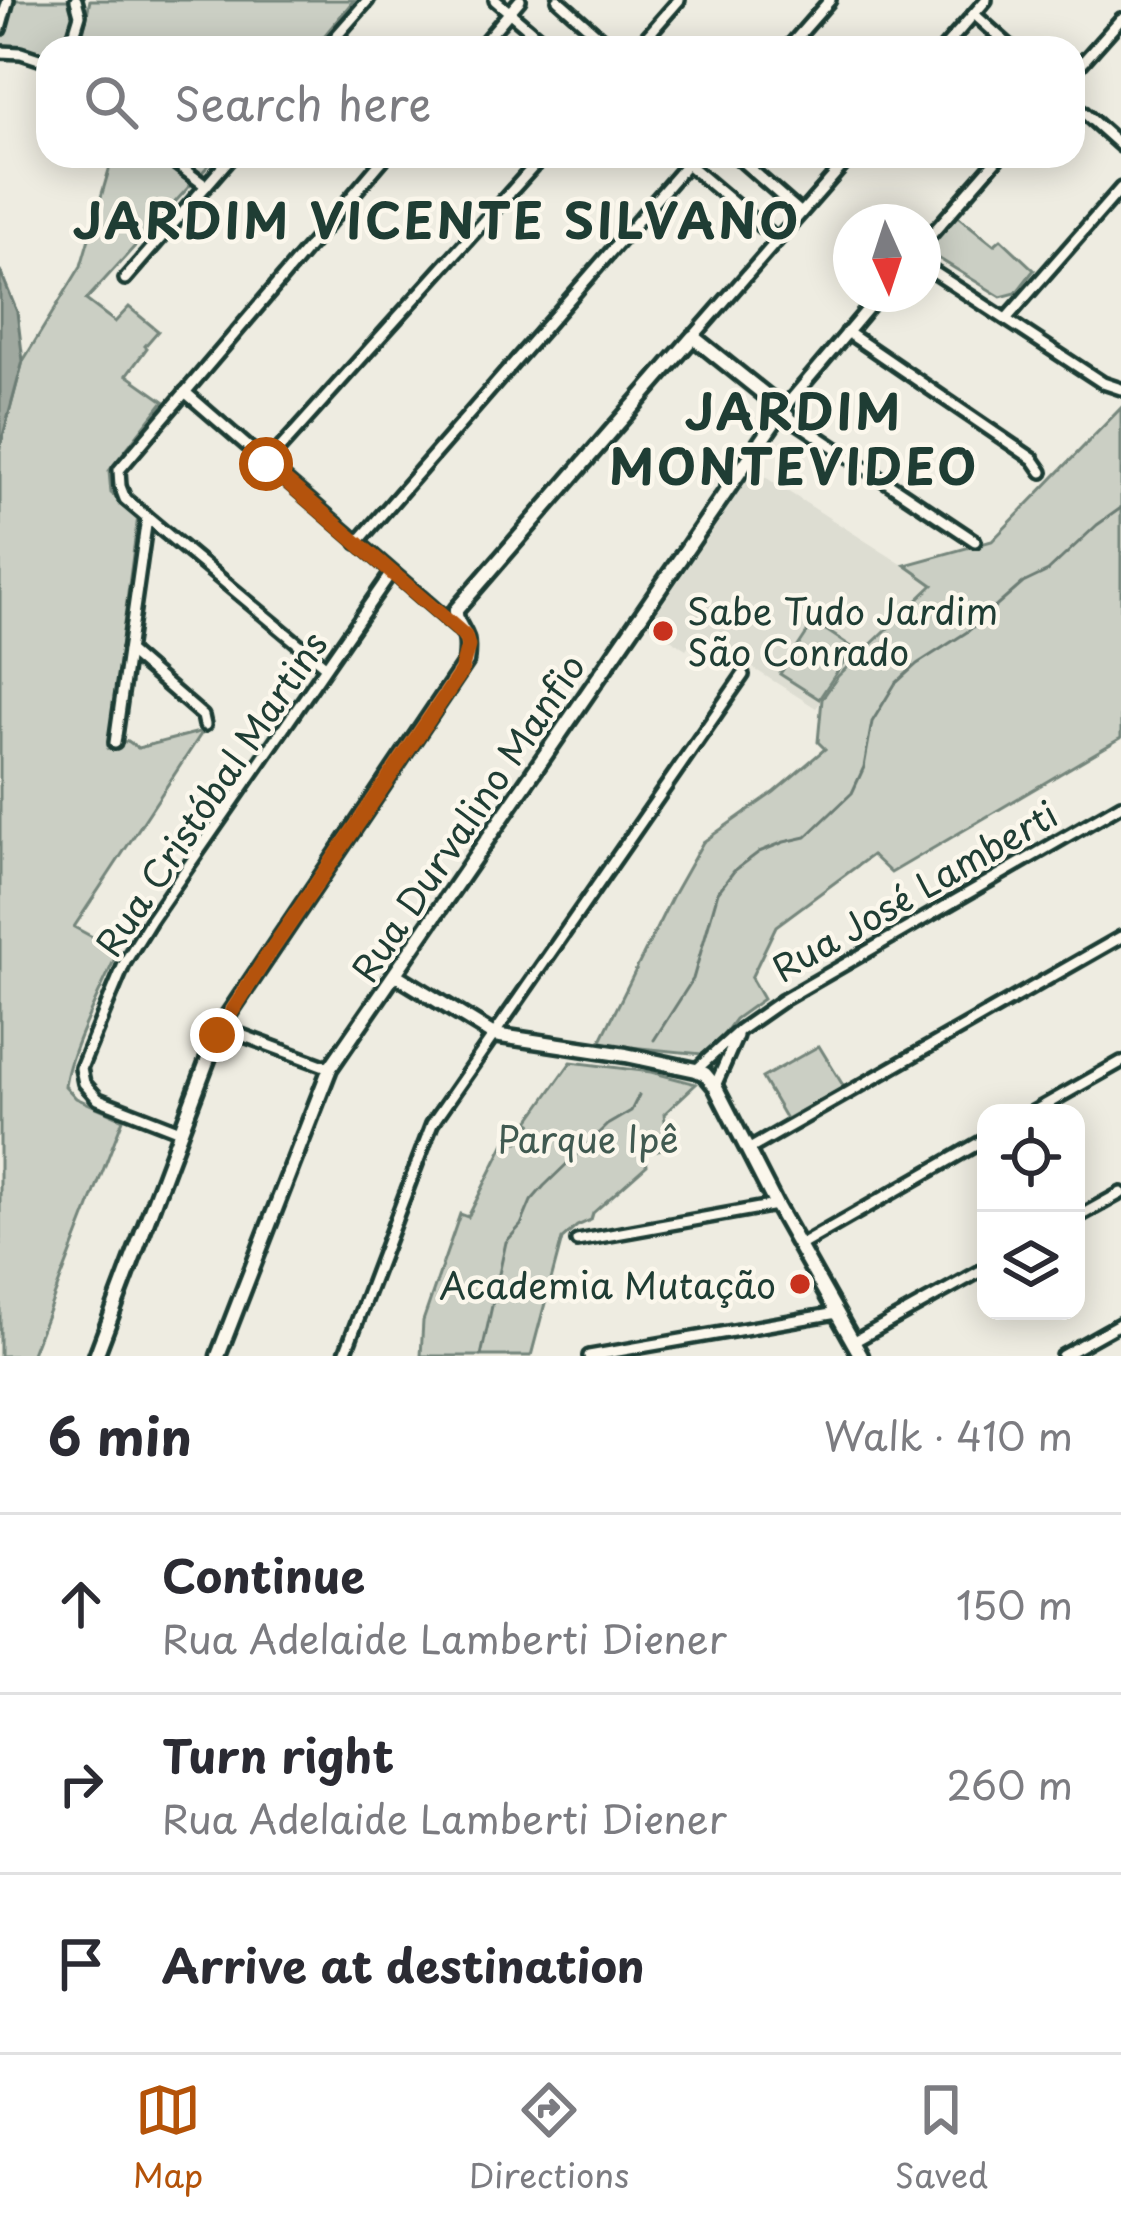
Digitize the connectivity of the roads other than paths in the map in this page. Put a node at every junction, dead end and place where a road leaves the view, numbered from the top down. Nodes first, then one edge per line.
1 (8, 0) edge
2 (76, 0) edge
3 (368, 0) edge
4 (495, 0) edge
5 (520, 0) edge
6 (557, 0) edge
7 (679, 0) edge
8 (830, 0) edge
9 (986, 0) edge
10 (509, 12) junction
11 (974, 14) junction
12 (1121, 19) edge
13 (0, 29) edge
14 (74, 36) edge
15 (336, 36) edge
16 (489, 36) edge
17 (537, 36) edge
18 (598, 36) edge
19 (648, 36) edge
20 (798, 36) edge
21 (955, 36) edge
22 (999, 36) edge
23 (0, 52) edge
24 (36, 58) edge
25 (1085, 60) edge
26 (1085, 114) edge
27 (1121, 146) edge
28 (182, 168) edge
29 (222, 168) edge
30 (376, 168) edge
31 (532, 168) edge
32 (677, 168) edge
33 (697, 168) edge
34 (750, 168) edge
35 (840, 168) edge
36 (990, 168) edge
37 (206, 186) junction
38 (1121, 188) edge
39 (801, 213) junction
40 (941, 223) edge
41 (777, 240) junction
42 (941, 278) edge
43 (125, 279) dead end
44 (864, 312) edge
45 (1006, 320) junction
46 (847, 332) junction
47 (693, 337) junction
48 (1121, 389) edge
49 (184, 392) junction
50 (783, 409) junction
51 (266, 464) junction
52 (1042, 472) dead end
53 (147, 518) junction
54 (975, 541) dead end
55 (357, 543) junction
56 (391, 573) junction
57 (469, 594) junction
58 (429, 604) junction
59 (465, 636) junction
60 (128, 650) junction
61 (325, 666) junction
62 (742, 675) dead end
63 (205, 724) dead end
64 (116, 743) dead end
65 (1121, 805) edge
66 (1121, 937) edge
67 (396, 975) junction
68 (220, 1028) junction
69 (740, 1030) junction
70 (494, 1035) junction
71 (1121, 1061) edge
72 (330, 1068) junction
73 (696, 1070) junction
74 (715, 1086) junction
75 (1047, 1104) edge
76 (180, 1131) junction
77 (977, 1143) edge
78 (748, 1150) junction
79 (1121, 1193) edge
80 (776, 1205) junction
81 (1085, 1213) edge
82 (578, 1241) dead end
83 (799, 1246) junction
84 (977, 1273) edge
85 (837, 1313) junction
86 (1121, 1323) edge
87 (854, 1342) junction
88 (96, 1356) edge
89 (218, 1356) edge
90 (344, 1356) edge
91 (589, 1356) edge
92 (861, 1356) edge
93 (1062, 1356) edge

1 - 13 street
2 - 14 street
3 - 15 street
4 - 10 street
5 - 10 street
6 - 18 street
7 - 19 street
8 - 20 street
9 - 11 street
10 - 16 street
10 - 17 street
11 - 21 street
11 - 22 street
12 - 25 street
23 - 24 street
26 - 27 street
28 - 37 street
29 - 37 street
30 - 49 street
31 - 51 street
32 - 55 street
33 - 41 street
34 - 39 street
35 - 39 street
36 - 40 street
37 - 43 street
38 - 45 street
39 - 41 street
41 - 47 street
42 - 45 street
44 - 46 street, Rua Durvalino Manfio
45 - 48 street
46 - 50 street, Rua Durvalino Manfio
46 - 52 street
47 - 50 street
47 - 57 street
49 - 51 street
49 - 53 street
50 - 54 street
50 - 67 street, Rua Durvalino Manfio
51 - 55 street
53 - 60 street
53 - 61 street
55 - 56 street
56 - 58 street
56 - 61 street, Rua Cristóbal Martins
57 - 58 street
57 - 59 street
58 - 59 street
59 - 68 street
60 - 63 street
60 - 64 street
61 - 76 street, Rua Cristóbal Martins
62 - 70 street
65 - 69 street, Rua José Lamberti
66 - 78 street
67 - 70 street
67 - 72 street, Rua Durvalino Manfio
68 - 72 street
68 - 76 street
69 - 73 street, Rua José Lamberti
69 - 74 street
70 - 73 street
70 - 90 street
71 - 75 street
72 - 89 street, Rua Durvalino Manfio
73 - 74 street
74 - 78 street
76 - 88 street
77 - 83 street
78 - 80 street
79 - 81 street
80 - 82 street
80 - 83 street
83 - 85 street
84 - 87 street
85 - 87 street
85 - 91 street
86 - 93 street
87 - 92 street

